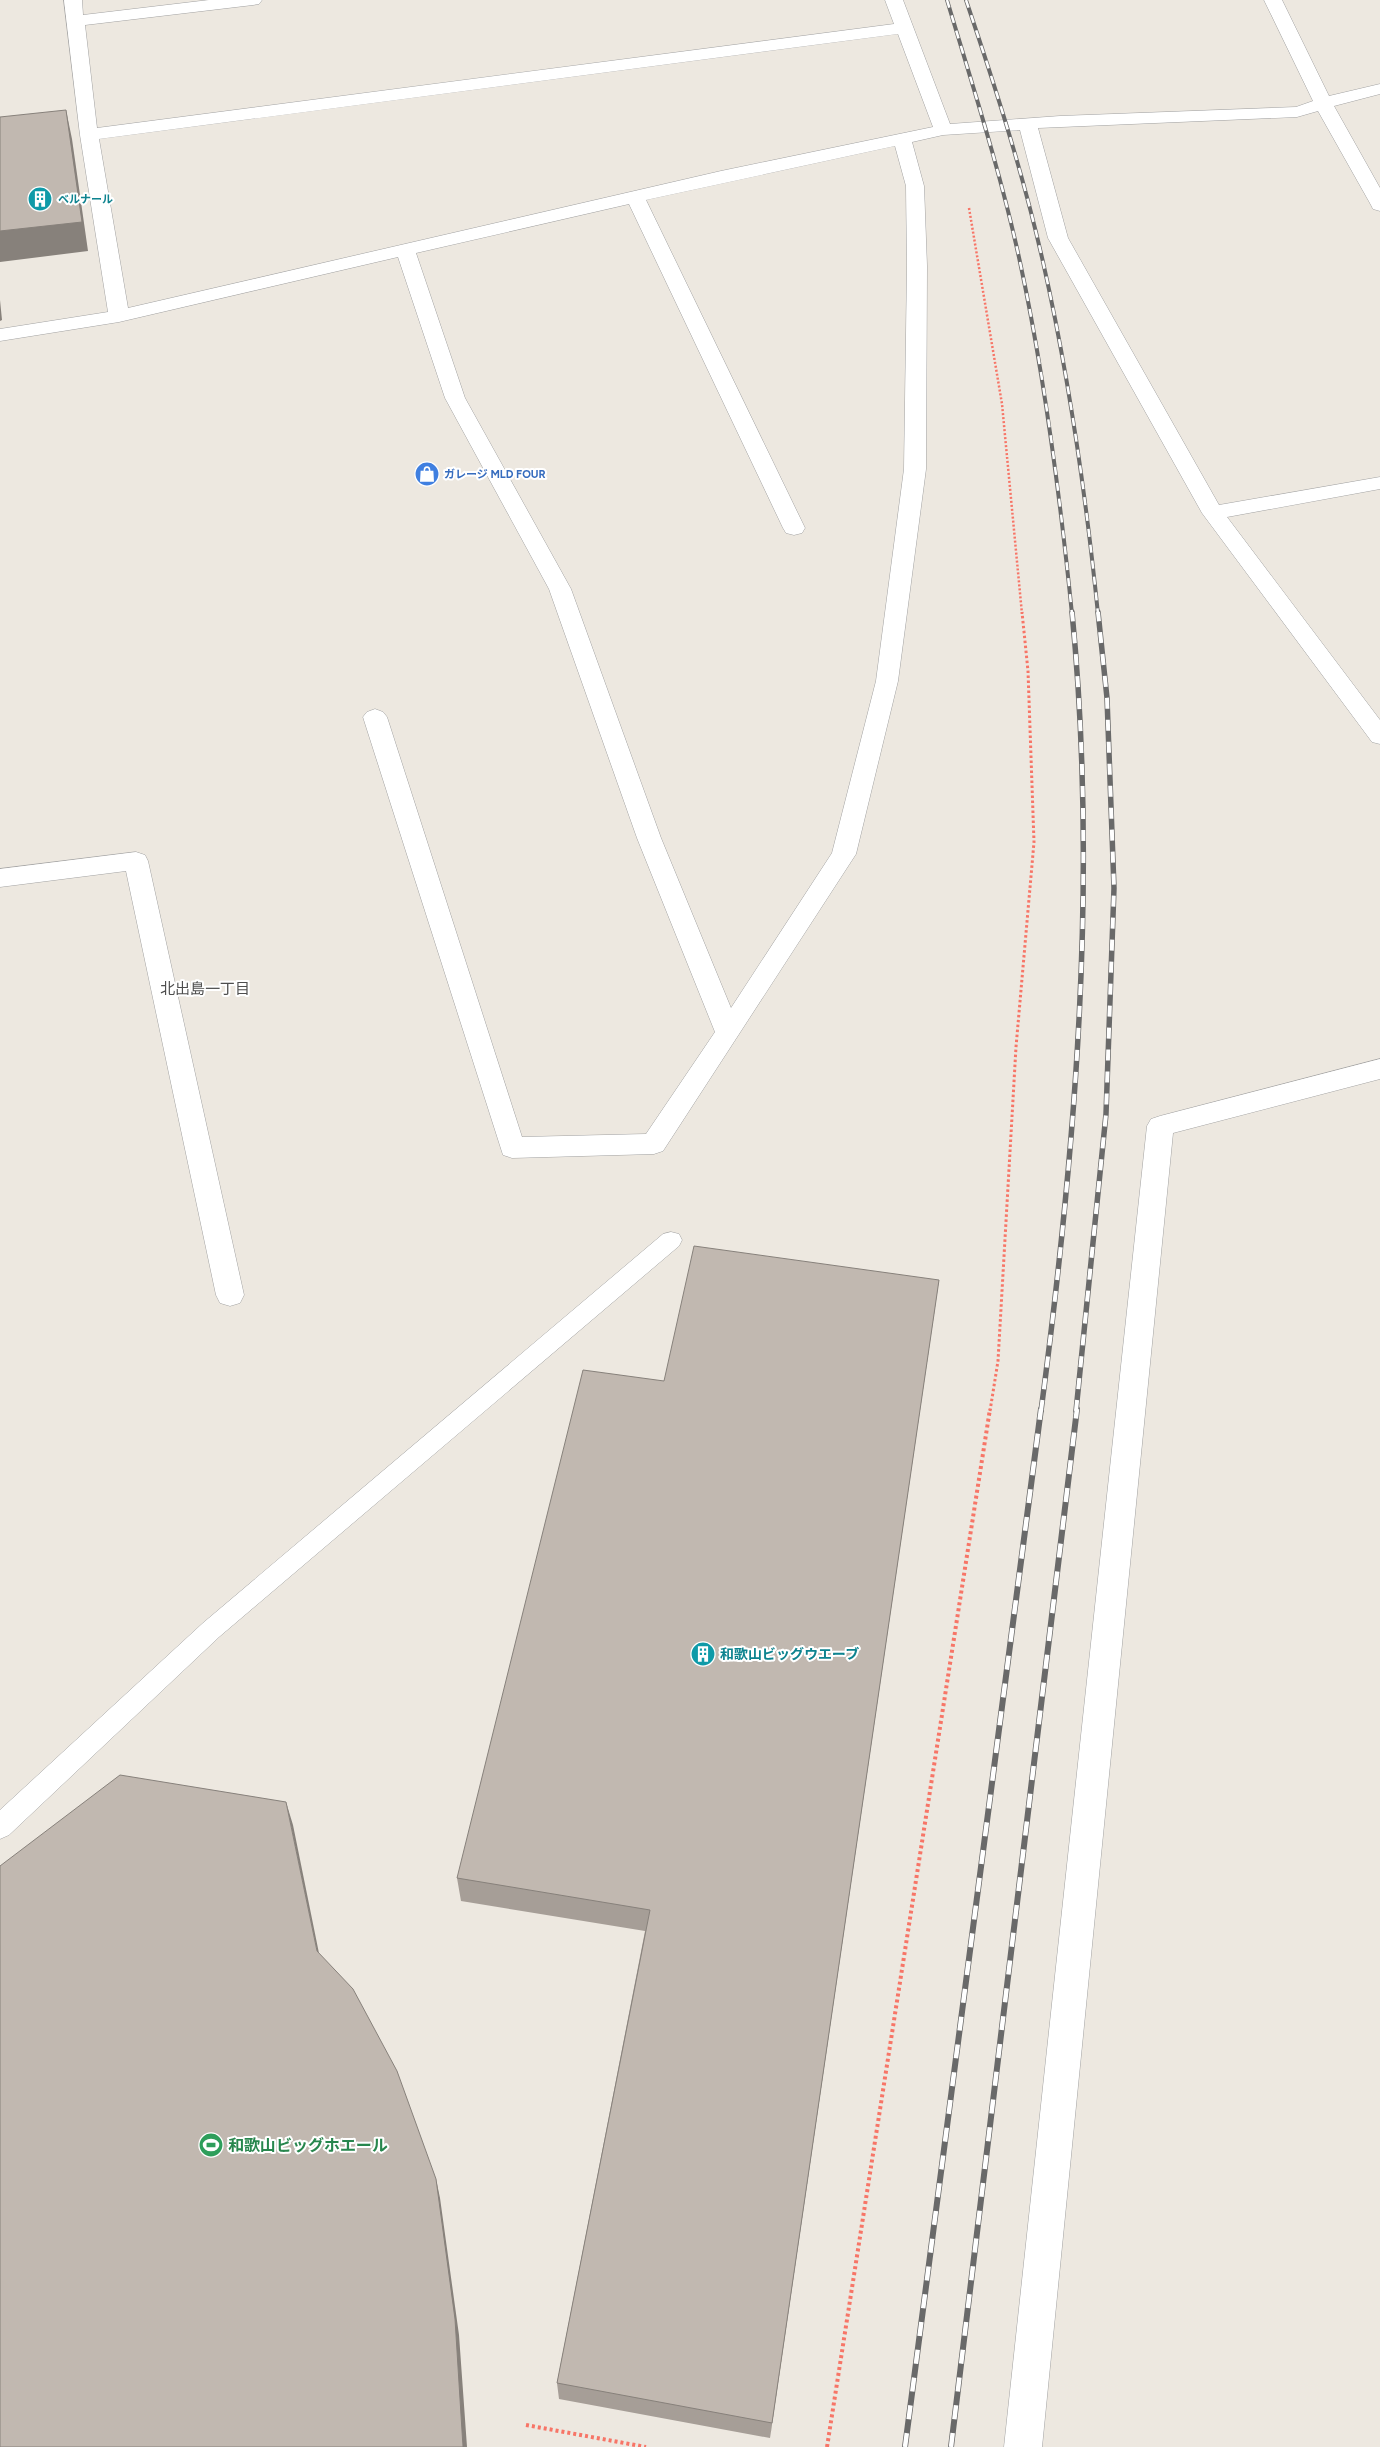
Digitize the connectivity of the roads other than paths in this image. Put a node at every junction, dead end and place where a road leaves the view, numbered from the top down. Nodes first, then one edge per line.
1 (73, 0) edge
2 (253, 0) edge
3 (894, 0) edge
4 (1273, 0) edge
5 (75, 21) junction
6 (903, 28) junction
7 (1380, 89) edge
8 (1324, 105) junction
9 (1027, 123) junction
10 (943, 130) junction
11 (89, 135) junction
12 (902, 138) junction
13 (635, 197) junction
14 (1380, 205) edge
15 (406, 251) junction
16 (118, 316) junction
17 (0, 335) edge
18 (1380, 483) edge
19 (1213, 513) junction
20 (794, 528) dead end
21 (375, 717) dead end
22 (1380, 736) edge
23 (0, 878) edge
24 (728, 1033) junction
25 (1380, 1069) edge
26 (671, 1240) dead end
27 (230, 1295) dead end
28 (0, 1827) edge
29 (1023, 2447) edge

1 - 5 street
2 - 5 street
3 - 6 street
4 - 8 street
5 - 11 street
6 - 10 street
6 - 11 street
7 - 8 street
8 - 9 street
8 - 14 street
9 - 10 street
9 - 19 street
10 - 12 street
11 - 16 street
12 - 13 street
12 - 24 street
13 - 15 street
13 - 20 street
15 - 16 street
15 - 24 street
16 - 17 street
18 - 19 street
19 - 22 street
21 - 24 street
23 - 27 street
25 - 29 street
26 - 28 lane

